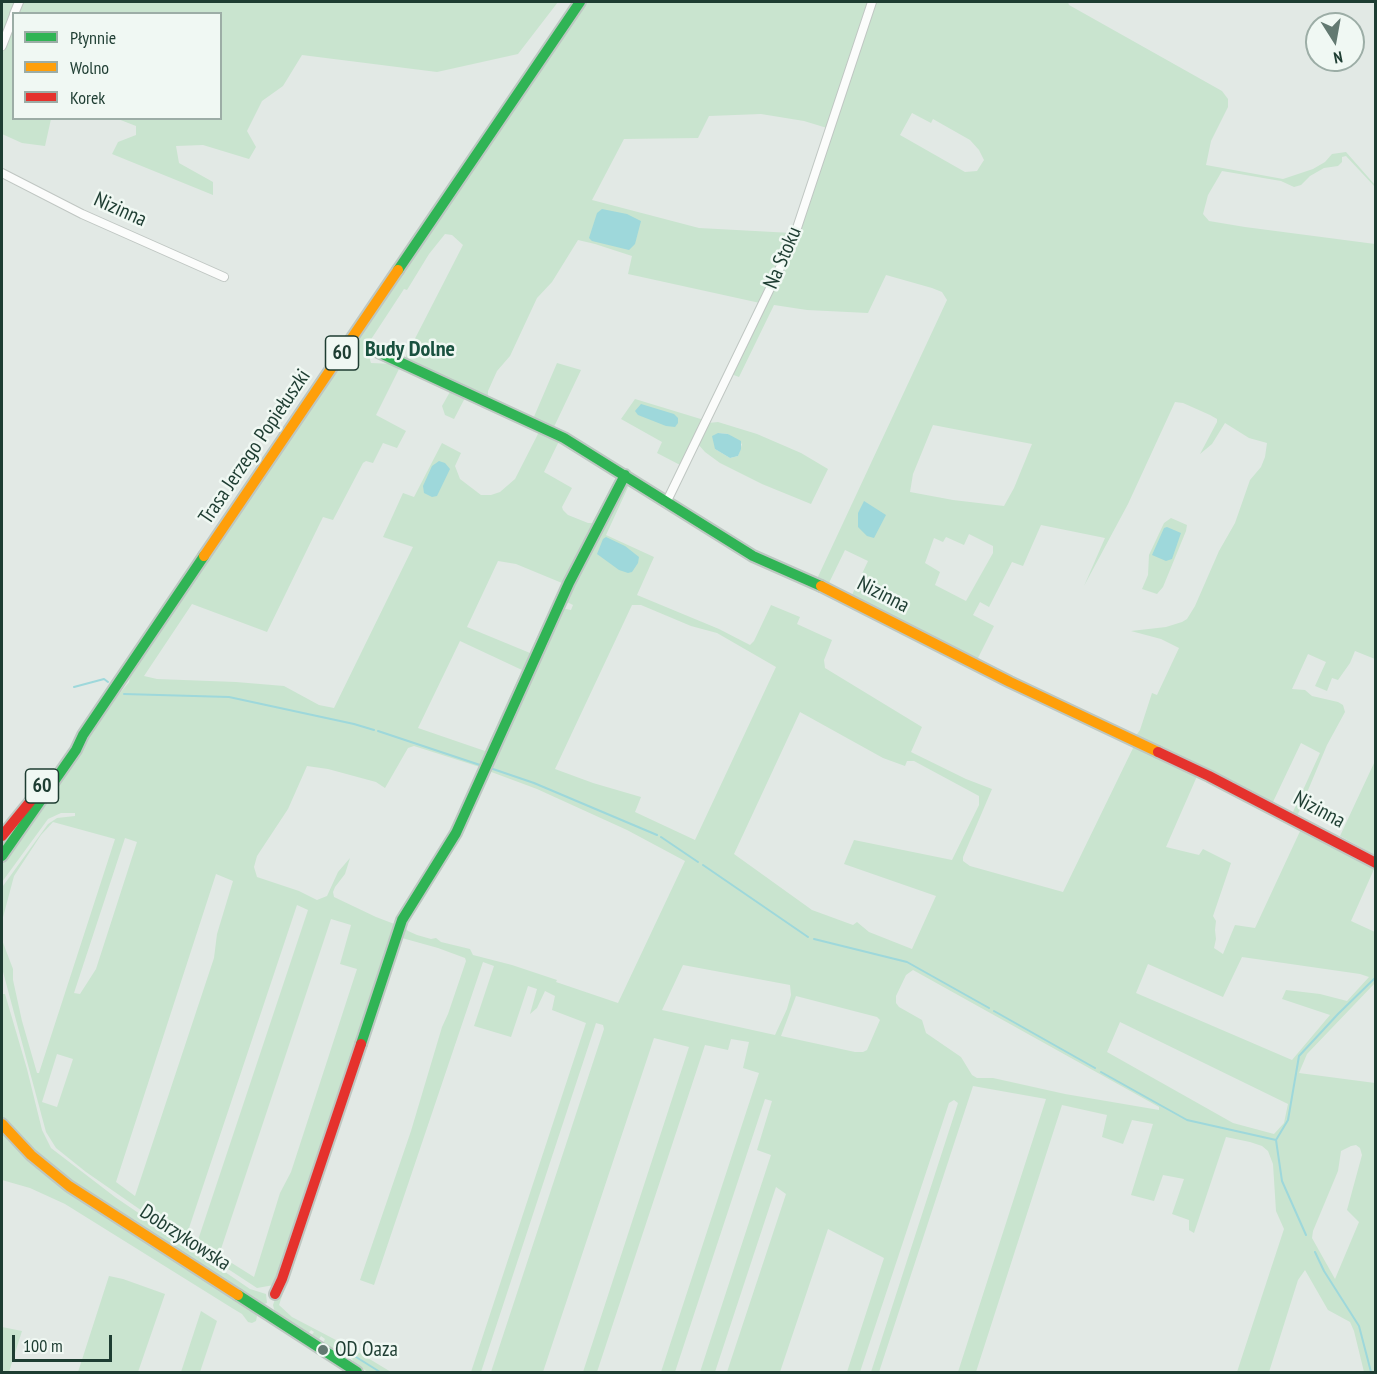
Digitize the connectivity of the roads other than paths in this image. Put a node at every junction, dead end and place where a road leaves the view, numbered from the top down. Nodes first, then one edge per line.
1 (580, 2) edge
2 (872, 2) edge
3 (12, 19) edge
4 (2, 46) edge
5 (2, 173) edge
6 (224, 278) dead end
7 (378, 352) dead end
8 (625, 475) junction
9 (666, 503) junction
10 (83, 735) junction
11 (2, 836) edge
12 (2, 856) edge
13 (1376, 863) edge
14 (2, 1124) edge
15 (275, 1294) dead end
16 (357, 1372) edge

1 - 10 street, Trasa Jerzego Popiełuszki / 60
2 - 9 street, Na Stoku
3 - 4 street
5 - 6 street, Nizinna
7 - 8 street, Nizinna
8 - 9 street, Nizinna
8 - 15 street
9 - 13 street, Nizinna
10 - 11 street, Trasa Jerzego Popiełuszki / 60
10 - 12 street, Trasa Jerzego Popiełuszki / 60
14 - 16 street, Dobrzykowska

